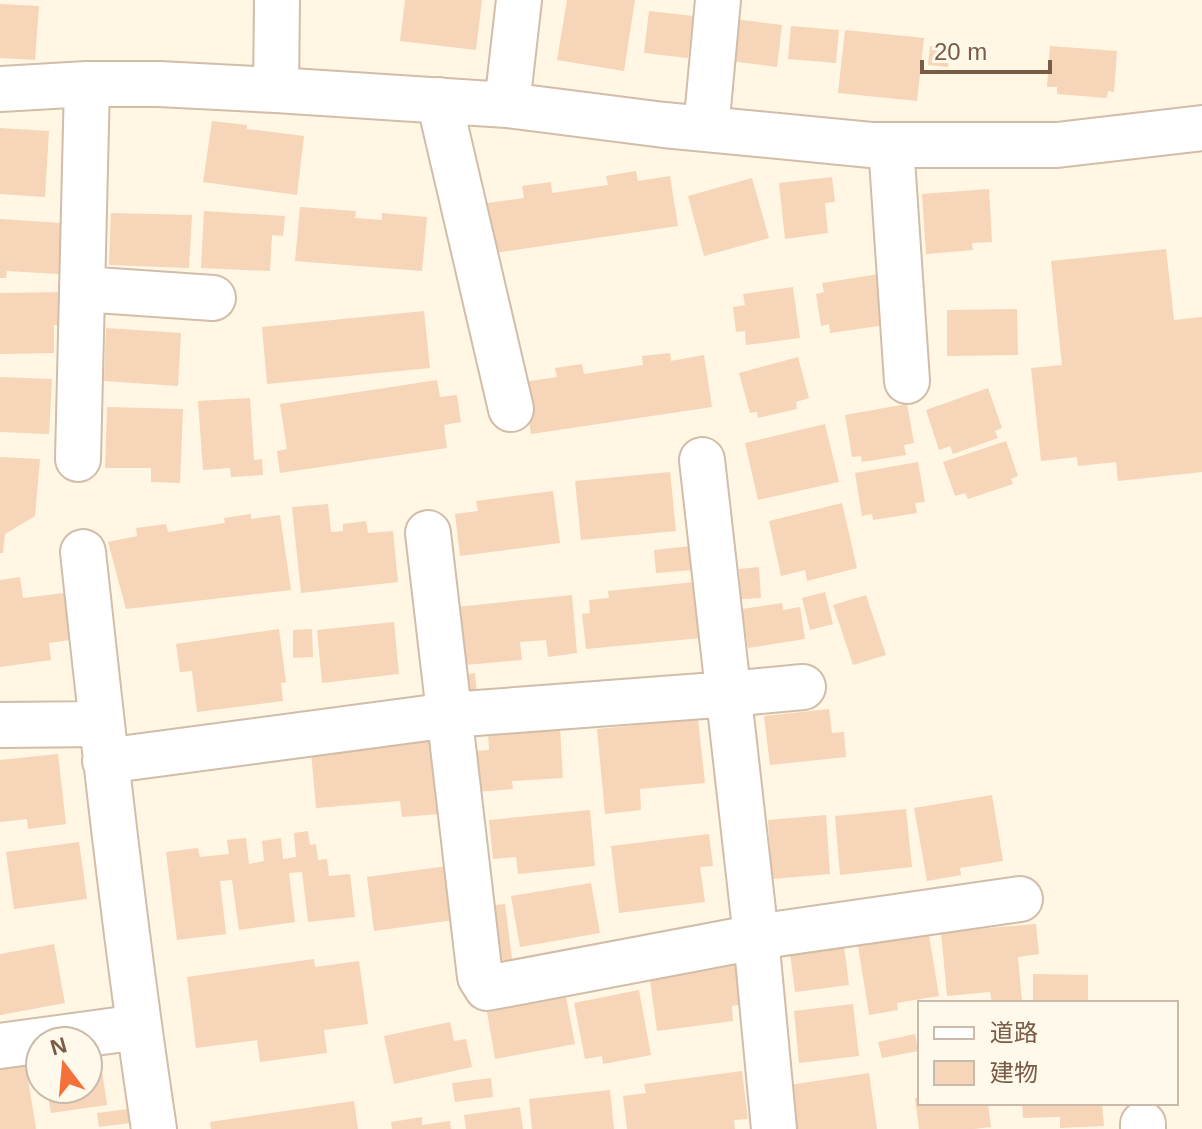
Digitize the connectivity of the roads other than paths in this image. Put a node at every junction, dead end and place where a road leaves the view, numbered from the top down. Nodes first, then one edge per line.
1 (277, 0) edge
2 (519, 0) edge
3 (718, 0) edge
4 (87, 84) junction
5 (0, 89) edge
6 (276, 90) junction
7 (439, 100) junction
8 (507, 105) junction
9 (1202, 128) edge
10 (706, 129) junction
11 (891, 145) junction
12 (82, 289) junction
13 (213, 298) dead end
14 (907, 381) dead end
15 (511, 409) dead end
16 (78, 459) dead end
17 (702, 460) dead end
18 (428, 533) dead end
19 (83, 552) dead end
20 (803, 687) dead end
21 (729, 694) junction
22 (450, 715) junction
23 (0, 725) edge
24 (103, 743) junction
25 (1020, 899) dead end
26 (756, 937) junction
27 (139, 1027) junction
28 (0, 1046) edge
29 (154, 1129) edge
30 (774, 1129) edge

1 - 6 street
2 - 8 street
3 - 10 street
4 - 5 street
4 - 6 street
4 - 12 street
6 - 7 street
7 - 8 street
7 - 15 street
8 - 10 street
9 - 11 street
10 - 11 street
11 - 14 street
12 - 13 street
12 - 16 street
17 - 21 street
18 - 22 street
19 - 24 street
20 - 21 street
21 - 22 street
21 - 26 street
22 - 24 street
22 - 26 street
23 - 24 street
24 - 27 street
25 - 26 street
26 - 30 street
27 - 28 street
27 - 29 street

